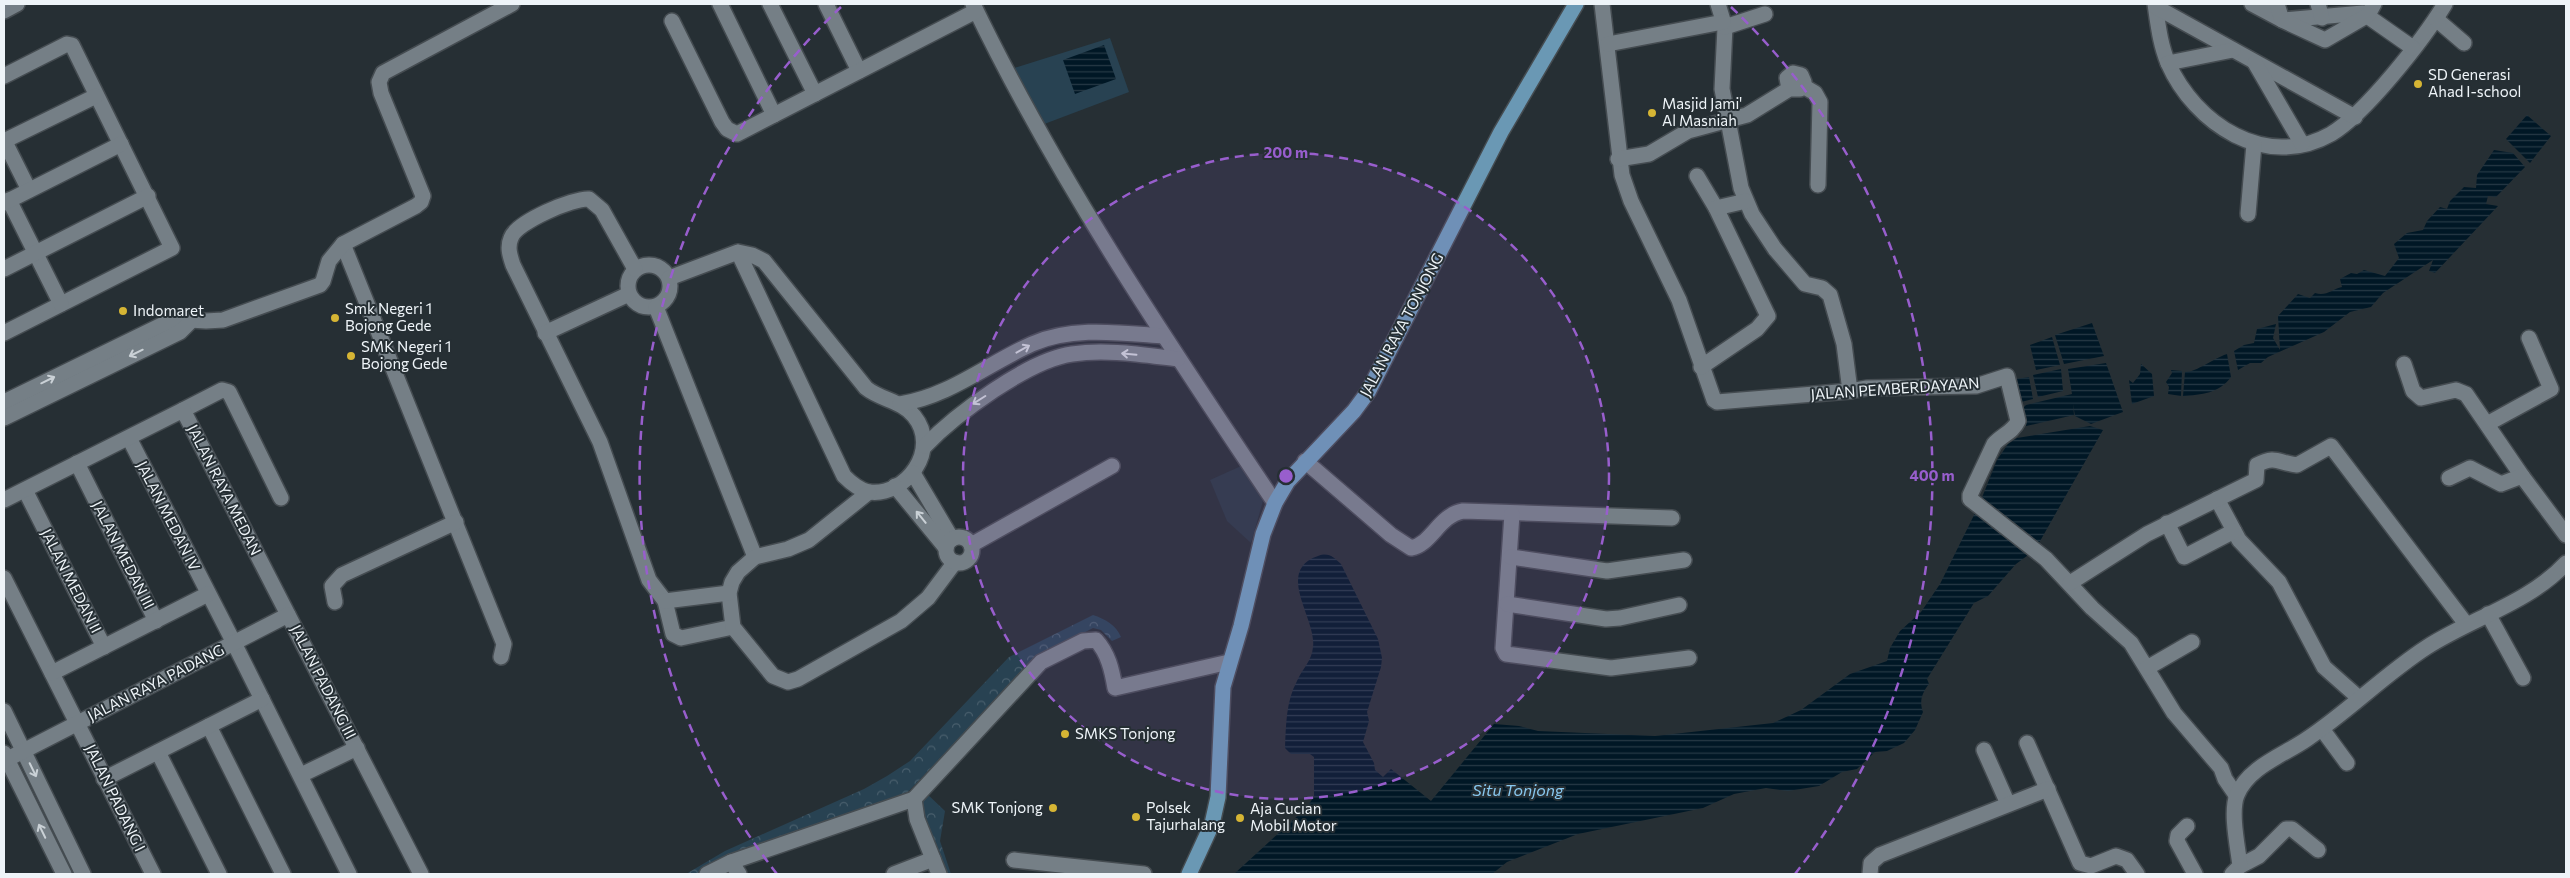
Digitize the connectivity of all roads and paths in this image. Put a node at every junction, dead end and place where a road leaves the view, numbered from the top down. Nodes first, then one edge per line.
1 (17, 4) edge
2 (512, 4) edge
3 (720, 4) edge
4 (770, 4) edge
5 (826, 4) edge
6 (1576, 4) edge
7 (1602, 4) edge
8 (1718, 4) edge
9 (2252, 4) edge
10 (2277, 4) edge
11 (2445, 4) edge
12 (2155, 5) edge
13 (974, 7) edge
14 (2367, 9) edge
15 (4, 11) edge
16 (2320, 11) edge
17 (1765, 14) dead end
18 (2436, 19) junction
19 (2282, 20) junction
20 (672, 21) dead end
21 (1724, 24) junction
22 (2464, 43) dead end
23 (1608, 44) junction
24 (2413, 48) junction
25 (2233, 50) junction
26 (2254, 62) junction
27 (2168, 63) junction
28 (859, 72) junction
29 (4, 76) edge
30 (815, 94) junction
31 (96, 96) junction
32 (774, 115) junction
33 (2355, 117) junction
34 (1726, 121) junction
35 (4, 141) edge
36 (121, 144) junction
37 (2254, 144) junction
38 (2302, 144) junction
39 (1618, 159) junction
40 (1697, 176) dead end
41 (1818, 185) dead end
42 (30, 190) junction
43 (148, 196) junction
44 (1746, 201) junction
45 (6, 202) edge
46 (1716, 208) junction
47 (2248, 214) dead end
48 (343, 244) junction
49 (738, 252) junction
50 (36, 253) junction
51 (4, 269) edge
52 (635, 269) junction
53 (669, 278) junction
54 (629, 294) junction
55 (61, 304) junction
56 (656, 307) junction
57 (193, 319) junction
58 (4, 333) edge
59 (545, 333) junction
60 (1164, 336) junction
61 (2530, 338) dead end
62 (1178, 359) junction
63 (2404, 364) dead end
64 (1701, 367) junction
65 (1850, 391) junction
66 (4, 402) edge
67 (900, 404) junction
68 (184, 410) junction
69 (4, 418) edge
70 (2487, 424) junction
71 (129, 438) junction
72 (925, 446) junction
73 (1305, 461) junction
74 (77, 463) junction
75 (1112, 466) dead end
76 (913, 473) junction
77 (2522, 476) junction
78 (2449, 478) dead end
79 (896, 486) junction
80 (25, 490) junction
81 (869, 492) junction
82 (281, 498) dead end
83 (2217, 499) junction
84 (4, 500) edge
85 (1275, 503) junction
86 (1512, 514) junction
87 (1672, 518) dead end
88 (456, 522) junction
89 (2167, 523) junction
90 (2234, 531) junction
91 (2566, 535) edge
92 (949, 544) junction
93 (971, 545) junction
94 (1511, 557) junction
95 (755, 558) junction
96 (1684, 560) dead end
97 (955, 562) junction
98 (2566, 563) edge
99 (4, 578) edge
100 (2070, 583) junction
101 (729, 593) junction
102 (208, 594) junction
103 (664, 601) junction
104 (335, 602) dead end
105 (1507, 604) junction
106 (1680, 604) dead end
107 (2488, 614) junction
108 (288, 615) junction
109 (156, 621) junction
110 (2466, 624) junction
111 (733, 626) junction
112 (2192, 642) dead end
113 (234, 643) junction
114 (104, 647) junction
115 (501, 657) dead end
116 (1689, 658) dead end
117 (1229, 662) junction
118 (2147, 668) junction
119 (52, 674) junction
120 (2523, 678) dead end
121 (2359, 698) junction
122 (262, 699) junction
123 (4, 711) edge
124 (78, 722) junction
125 (209, 726) junction
126 (2322, 729) junction
127 (2026, 743) dead end
128 (357, 748) junction
129 (1984, 750) dead end
130 (24, 751) junction
131 (158, 752) junction
132 (5, 757) edge
133 (2347, 763) dead end
134 (301, 776) junction
135 (104, 778) junction
136 (2048, 788) junction
137 (2236, 795) junction
138 (914, 799) junction
139 (2008, 804) junction
140 (2187, 826) dead end
141 (2318, 850) dead end
142 (933, 859) junction
143 (1014, 860) dead end
144 (735, 868) edge
145 (2236, 870) edge
146 (147, 872) edge
147 (342, 872) edge
148 (64, 874) edge
149 (83, 874) edge
150 (219, 874) edge
151 (283, 874) edge
152 (421, 874) edge
153 (707, 874) edge
154 (894, 874) edge
155 (939, 874) edge
156 (1144, 874) edge
157 (1189, 874) edge
158 (1870, 874) edge
159 (2137, 874) edge
160 (2195, 874) edge

1 - 15 street
2 - 48 street
3 - 32 street
4 - 30 street
5 - 28 street
6 - 73 main road, JALAN RAYA TONJONG
7 - 23 street, JALAN PEMBERDAYAAN
8 - 21 street
9 - 19 street
10 - 19 street
11 - 18 street
12 - 25 street
12 - 27 street
13 - 28 street
13 - 60 street
14 - 16 street
14 - 19 street
14 - 24 street
16 - 19 street
17 - 21 street
18 - 22 street
18 - 24 street
20 - 32 street
21 - 23 street
21 - 34 street
23 - 39 street, JALAN PEMBERDAYAAN
24 - 33 street
25 - 26 street
25 - 27 street
26 - 33 street
26 - 38 street
27 - 37 street
28 - 30 street
29 - 31 street
30 - 32 street
31 - 35 street
31 - 36 street
33 - 38 street
34 - 39 street
34 - 41 street
34 - 44 street
35 - 42 street
36 - 42 street
36 - 43 street
37 - 38 street
37 - 47 street
39 - 64 street, JALAN PEMBERDAYAAN
40 - 46 street
42 - 45 street
43 - 50 street
43 - 55 street
44 - 46 street
44 - 65 street
45 - 50 street
46 - 64 street
48 - 57 street
48 - 88 street
49 - 53 street
49 - 67 street
49 - 81 street
50 - 51 street
50 - 55 street
52 - 53 street
52 - 54 street
52 - 59 street
53 - 56 street
54 - 56 street
54 - 59 street
55 - 58 street
56 - 95 street
66 -> 57 street
57 -> 69 street
59 - 103 street
60 - 62 street
67 -> 60 street
61 - 70 street
62 -> 72 street
62 - 85 street
63 - 70 street
64 - 65 street, JALAN PEMBERDAYAAN
65 - 100 street, JALAN PEMBERDAYAAN
67 - 72 street
68 - 71 street, JALAN RAYA MEDAN
68 - 82 street
68 - 108 street, JALAN RAYA MEDAN
70 - 77 street
71 - 74 street, JALAN RAYA MEDAN
71 - 102 street, JALAN MEDAN IV
72 - 76 street
73 - 85 main road, JALAN RAYA TONJONG
73 - 86 street
74 - 80 street, JALAN RAYA MEDAN
74 - 109 street, JALAN MEDAN III
75 - 93 street
76 - 79 street
76 - 92 street
77 - 78 street
77 - 91 street
79 - 81 street
92 -> 79 street
80 - 84 street, JALAN RAYA MEDAN
80 - 114 street, JALAN MEDAN II
81 - 95 street
83 - 89 street
83 - 90 street
83 - 110 street
85 - 117 main road, JALAN RAYA TONJONG
86 - 87 street
86 - 94 street
88 - 104 street
88 - 115 street
89 - 90 street
89 - 100 street
90 - 121 street
92 - 93 street
92 - 97 street
93 - 97 street
94 - 96 street
94 - 105 street
95 - 101 street
97 - 111 street
98 - 107 street
99 - 119 street, JALAN PADANG I
100 - 118 street, JALAN PEMBERDAYAAN
101 - 103 street
101 - 111 street
102 - 109 street
102 - 113 street, JALAN MEDAN IV
103 - 111 street
105 - 106 street
105 - 116 street
107 - 110 street
107 - 120 street
108 - 113 street, JALAN RAYA PADANG
108 - 128 street, JALAN PADANG III
109 - 114 street, JALAN MEDAN III
110 - 121 street
112 - 118 street
113 - 122 street
113 - 124 street, JALAN RAYA PADANG
114 - 119 street, JALAN MEDAN II
117 - 138 street
117 - 157 main road, JALAN RAYA TONJONG
118 - 137 street, JALAN PEMBERDAYAAN
119 - 124 street, JALAN PADANG I
121 - 126 street
122 - 125 street
122 - 134 street
123 - 130 street
124 - 130 street, JALAN RAYA PADANG
124 - 135 street, JALAN PADANG I
125 - 131 street
125 - 151 street
126 - 133 street
126 - 137 street
127 - 136 street
128 - 134 street, JALAN PADANG III
128 - 152 street
129 - 139 street
130 - 132 street, JALAN RAYA PADANG
130 -> 149 street
131 - 135 street
131 - 150 street
148 -> 132 street
134 - 147 street
135 - 146 street, JALAN PADANG I
136 - 139 street
136 - 159 street
137 - 145 street
138 - 142 street
138 - 144 street
139 - 158 street
140 - 160 street
141 - 145 street
142 - 154 street
142 - 155 street
143 - 156 street
144 - 153 street

